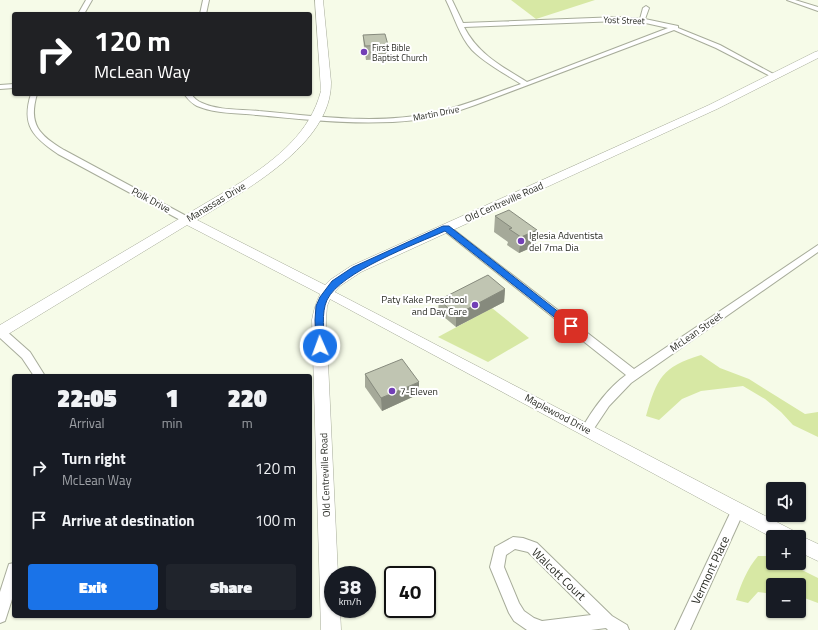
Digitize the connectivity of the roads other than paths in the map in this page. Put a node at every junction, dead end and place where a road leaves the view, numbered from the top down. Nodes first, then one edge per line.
1 (89, 0) edge
2 (206, 0) edge
3 (319, 0) edge
4 (449, 0) edge
5 (790, 0) edge
6 (646, 8) dead end
7 (818, 9) edge
8 (82, 12) edge
9 (203, 12) edge
10 (642, 20) junction
11 (461, 25) junction
12 (676, 27) junction
13 (818, 54) edge
14 (774, 76) junction
15 (526, 84) junction
16 (12, 86) edge
17 (0, 87) edge
18 (33, 96) edge
19 (188, 96) edge
20 (315, 118) junction
21 (187, 220) junction
22 (446, 228) junction
23 (818, 248) edge
24 (327, 292) junction
25 (0, 332) edge
26 (39, 374) edge
27 (634, 375) junction
28 (587, 430) junction
29 (738, 510) junction
30 (775, 530) edge
31 (806, 547) edge
32 (818, 553) edge
33 (12, 576) edge
34 (0, 616) edge
35 (607, 621) junction
36 (331, 630) edge
37 (622, 630) edge
38 (682, 630) edge

1 - 8 street
2 - 9 street
3 - 20 main road, Manassas Drive
4 - 11 street
5 - 7 street
6 - 10 street
10 - 11 street, Yost Street
10 - 12 street, Yost Street
11 - 15 street
12 - 14 street, Yost Street
12 - 15 street, Martin Drive
13 - 14 main road, Old Centreville Road
14 - 22 main road, Old Centreville Road
15 - 20 street, Martin Drive
16 - 17 street
18 - 21 street, Polk Drive
19 - 20 street, Martin Drive
20 - 21 main road, Manassas Drive
21 - 24 main road, Polk Drive
21 - 25 main road, Manassas Drive
22 - 24 main road, Old Centreville Road
22 - 27 street
23 - 27 street, McLean Street
24 - 28 street, Maplewood Drive
24 - 36 street, Old Centreville Road
25 - 26 street
27 - 28 street, McLean Street
28 - 29 street, Maplewood Drive
29 - 30 street, Maplewood Drive
29 - 38 street, Vermont Place
31 - 32 street
33 - 34 street
35 - 35 street, Walcott Court
35 - 37 street, Walcott Court

